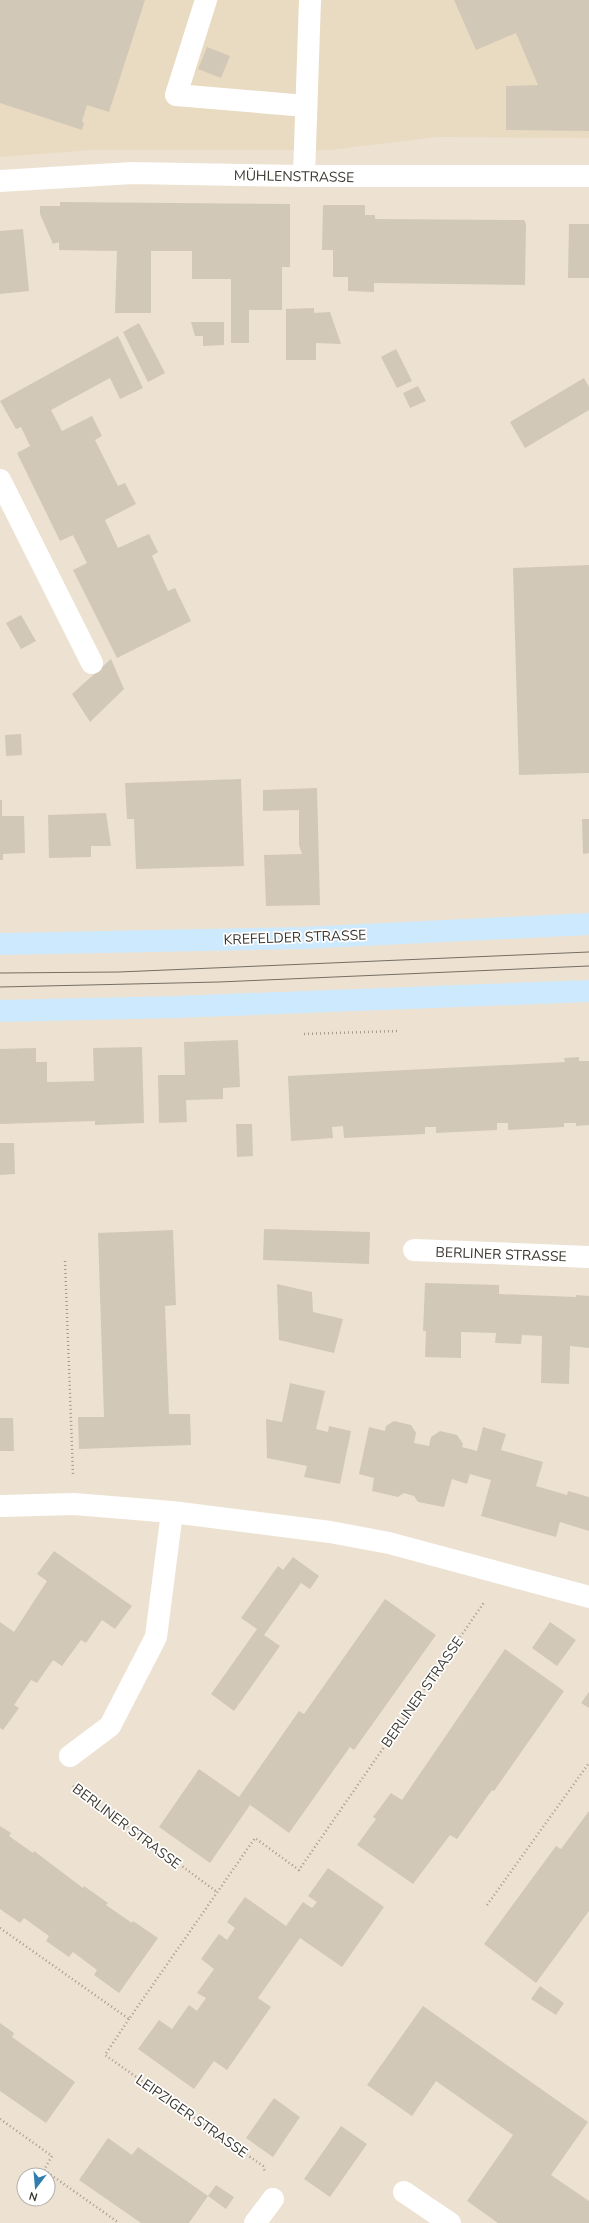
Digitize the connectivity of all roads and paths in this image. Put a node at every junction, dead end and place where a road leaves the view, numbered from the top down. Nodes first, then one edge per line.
1 (206, 0) edge
2 (310, 0) edge
3 (306, 106) junction
4 (304, 176) junction
5 (589, 176) edge
6 (0, 181) edge
7 (0, 480) edge
8 (92, 663) dead end
9 (589, 924) edge
10 (0, 944) edge
11 (589, 991) edge
12 (0, 1011) edge
13 (414, 1250) dead end
14 (589, 1257) edge
15 (65, 1261) dead end
16 (74, 1504) junction
17 (0, 1506) edge
18 (172, 1512) junction
19 (505, 1573) junction
20 (589, 1597) edge
21 (70, 1756) joint
22 (589, 1763) edge
23 (217, 1892) junction
24 (487, 1905) dead end
25 (0, 1928) edge
26 (129, 2019) junction
27 (0, 2119) edge
28 (404, 2192) dead end
29 (273, 2199) joint
30 (119, 2223) edge
31 (255, 2223) edge
32 (450, 2223) edge

1 - 3 street
2 - 3 street
3 - 4 street
4 - 5 street, MÜHLENSTRASSE
4 - 6 street, MÜHLENSTRASSE
7 - 8 street
9 - 10 main road, KREFELDER STRASSE
11 - 12 main road
13 - 14 street, BERLINER STRASSE
15 - 16 path
16 - 17 street
16 - 18 street
18 - 19 street
18 - 21 street
19 - 20 street
19 - 23 path, BERLINER STRASSE
21 - 23 path, BERLINER STRASSE
22 - 24 path
23 - 26 path, BERLINER STRASSE
25 - 26 path
26 - 29 path, LEIPZIGER STRASSE
27 - 30 path
28 - 32 street
29 - 31 street

